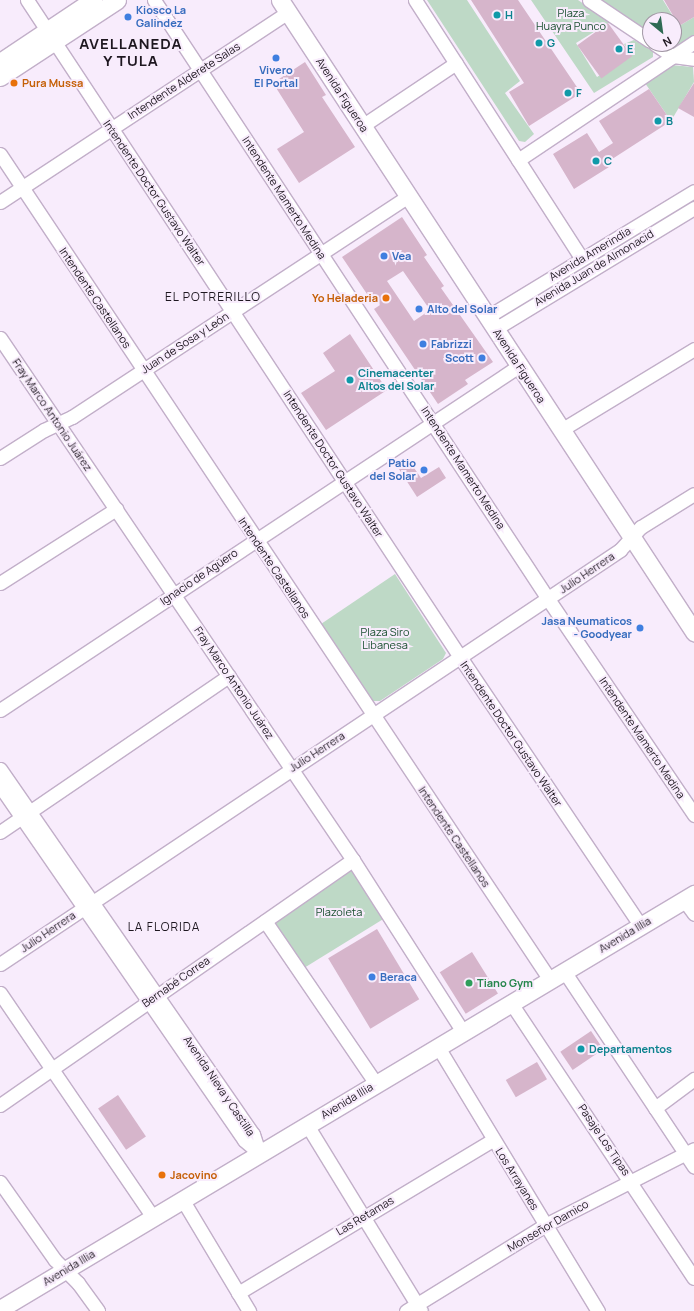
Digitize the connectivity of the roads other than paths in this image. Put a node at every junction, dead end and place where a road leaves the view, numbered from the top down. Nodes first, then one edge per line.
1 (27, 0) edge
2 (94, 0) edge
3 (117, 0) edge
4 (154, 0) edge
5 (415, 0) edge
6 (589, 0) edge
7 (284, 6) edge
8 (50, 36) junction
9 (642, 36) edge
10 (694, 42) edge
11 (667, 52) edge
12 (673, 56) junction
13 (694, 59) edge
14 (0, 62) edge
15 (456, 63) junction
16 (201, 70) junction
17 (0, 77) edge
18 (362, 126) junction
19 (111, 128) junction
20 (0, 154) edge
21 (518, 160) junction
22 (22, 188) junction
23 (694, 191) edge
24 (407, 196) junction
25 (0, 202) edge
26 (694, 208) edge
27 (321, 254) junction
28 (582, 259) junction
29 (233, 311) junction
30 (491, 323) junction
31 (0, 338) edge
32 (694, 348) edge
33 (519, 366) junction
34 (143, 371) junction
35 (432, 422) junction
36 (58, 423) junction
37 (561, 430) junction
38 (0, 458) edge
39 (344, 481) junction
40 (694, 494) edge
41 (116, 509) junction
42 (632, 538) junction
43 (255, 540) junction
44 (0, 583) edge
45 (174, 594) junction
46 (548, 598) junction
47 (694, 632) edge
48 (460, 657) junction
49 (229, 676) junction
50 (0, 710) edge
51 (373, 716) junction
52 (0, 769) edge
53 (292, 769) junction
54 (0, 786) edge
55 (26, 814) junction
56 (694, 815) edge
57 (0, 832) edge
58 (353, 860) junction
59 (689, 897) edge
60 (88, 905) junction
61 (694, 914) edge
62 (265, 920) junction
63 (641, 926) junction
64 (0, 964) edge
65 (564, 971) junction
66 (550, 980) junction
67 (0, 993) edge
68 (153, 999) junction
69 (511, 1003) junction
70 (463, 1032) junction
71 (438, 1047) junction
72 (52, 1069) junction
73 (694, 1079) edge
74 (376, 1084) junction
75 (0, 1106) edge
76 (656, 1108) junction
77 (307, 1125) junction
78 (493, 1140) junction
79 (690, 1151) edge
80 (260, 1153) junction
81 (694, 1167) edge
82 (631, 1180) junction
83 (0, 1182) edge
84 (182, 1199) junction
85 (364, 1216) junction
86 (153, 1217) junction
87 (546, 1225) junction
88 (65, 1270) junction
89 (694, 1278) edge
90 (238, 1293) junction
91 (0, 1309) edge
92 (415, 1309) edge
93 (594, 1310) edge
94 (98, 1311) edge
95 (249, 1311) edge

1 - 8 street, Intendente Doctor Gustavo Walter
2 - 8 main road
3 - 8 main road
4 - 16 street, Intendente Mamerto Medina
5 - 15 street
6 - 9 street
7 - 16 street, Intendente Alderete Salas
7 - 18 main road, Avenida Figueroa
8 - 14 main road
8 - 17 main road
8 - 19 street, Intendente Doctor Gustavo Walter
10 - 12 street
11 - 12 street
12 - 13 street
12 - 21 street
15 - 18 street
15 - 21 street
16 - 19 street, Intendente Alderete Salas
16 - 27 street, Intendente Mamerto Medina
18 - 24 main road, Avenida Figueroa
19 - 22 street, Intendente Alderete Salas
19 - 29 street, Intendente Doctor Gustavo Walter
20 - 22 street, Intendente Castellanos
21 - 28 street
22 - 25 street, Intendente Alderete Salas
22 - 34 street, Intendente Castellanos
23 - 28 street, Avenida Amerindia
24 - 27 street, Juan de Sosa y León
24 - 30 main road, Avenida Figueroa
26 - 30 street, Avenida Juan de Almonacid
27 - 29 street, Juan de Sosa y León
27 - 35 street, Intendente Mamerto Medina
28 - 30 street, Avenida Amerindia
29 - 34 street, Juan de Sosa y León
29 - 39 street, Intendente Doctor Gustavo Walter
30 - 33 main road, Avenida Figueroa
31 - 36 street, Fray Marco Antonio Juárez
32 - 37 street
33 - 35 street, Ignacio de Agüero
33 - 37 main road, Avenida Figueroa
34 - 36 street, Juan de Sosa y León
34 - 43 street, Intendente Castellanos
35 - 39 street, Ignacio de Agüero
35 - 46 street, Intendente Mamerto Medina
36 - 38 street, Juan de Sosa y León
36 - 41 street, Fray Marco Antonio Juárez
37 - 42 main road, Avenida Figueroa
39 - 43 street, Ignacio de Agüero
39 - 48 street, Intendente Doctor Gustavo Walter
40 - 42 street, Julio Herrera
41 - 44 street
41 - 45 street, Fray Marco Antonio Juárez
42 - 46 street, Julio Herrera
42 - 47 main road, Avenida Figueroa
43 - 45 street, Ignacio de Agüero
43 - 51 street, Intendente Castellanos
45 - 49 street, Fray Marco Antonio Juárez
45 - 50 street, Ignacio de Agüero
46 - 48 street, Julio Herrera
46 - 56 street, Intendente Mamerto Medina
48 - 51 street, Julio Herrera
48 - 63 street, Intendente Doctor Gustavo Walter
49 - 53 street, Fray Marco Antonio Juárez
49 - 55 street
51 - 53 street, Julio Herrera
51 - 66 street, Intendente Castellanos
52 - 55 street, Avenida Nieva y Castilla
53 - 58 street, Fray Marco Antonio Juárez
53 - 60 street, Julio Herrera
54 - 55 street, Avenida Nieva y Castilla
55 - 57 street
55 - 60 street, Avenida Nieva y Castilla
58 - 62 street, Bernabé Correa
58 - 70 street, Fray Marco Antonio Juárez
59 - 61 street
59 - 63 main road, Avenida Illia
60 - 64 street, Julio Herrera
60 - 68 street, Avenida Nieva y Castilla
62 - 68 street, Bernabé Correa
62 - 74 street
63 - 65 main road, Avenida Illia
65 - 66 main road, Avenida Illia
65 - 76 street
66 - 69 main road, Avenida Illia
67 - 72 street
68 - 72 street, Bernabé Correa
68 - 80 street, Avenida Nieva y Castilla
69 - 70 main road, Avenida Illia
69 - 82 street, Pasaje Los Tipas
70 - 71 main road, Avenida Illia
71 - 74 main road, Avenida Illia
71 - 78 street, Los Arrayanes
72 - 75 street, Bernabé Correa
72 - 86 street
73 - 76 street
74 - 77 main road, Avenida Illia
76 - 79 street
77 - 80 main road, Avenida Illia
77 - 85 street
78 - 85 street, Las Retamas
78 - 87 street, Los Arrayanes
79 - 81 street
79 - 82 street, Monseñor Damico
80 - 84 main road, Avenida Illia
82 - 87 street, Monseñor Damico
82 - 89 street, Pasaje Los Tipas
83 - 88 street
84 - 86 main road, Avenida Illia
84 - 90 street
85 - 90 street, Las Retamas
85 - 92 street
86 - 88 main road, Avenida Illia
87 - 92 street, Monseñor Damico
87 - 93 street, Los Arrayanes
88 - 91 main road, Avenida Illia
88 - 94 street
90 - 95 street

